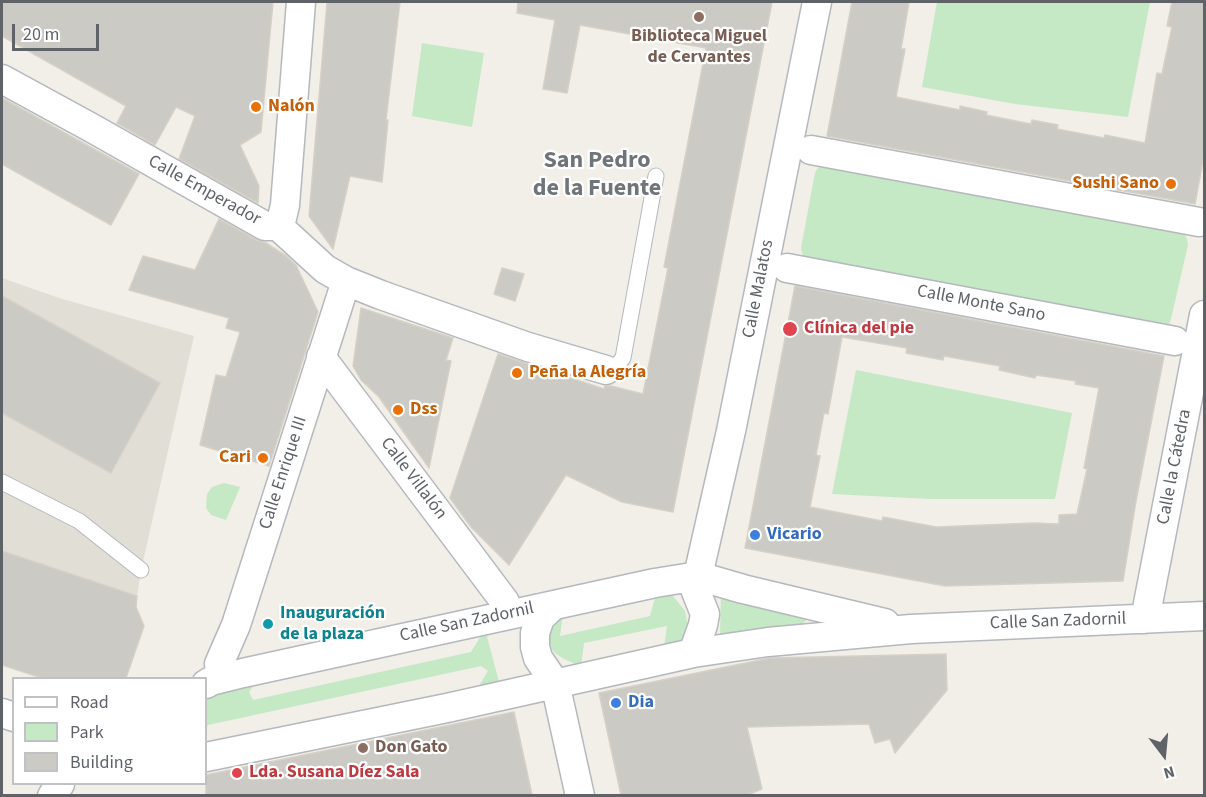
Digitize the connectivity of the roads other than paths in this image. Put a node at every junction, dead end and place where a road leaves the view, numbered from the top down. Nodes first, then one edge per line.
1 (301, 2) edge
2 (817, 2) edge
3 (2, 79) edge
4 (811, 150) dead end
5 (656, 176) dead end
6 (1199, 222) dead end
7 (277, 225) junction
8 (787, 268) dead end
9 (346, 281) junction
10 (1204, 315) edge
11 (1175, 341) dead end
12 (321, 357) junction
13 (606, 370) joint
14 (2, 482) edge
15 (141, 570) dead end
16 (698, 576) junction
17 (505, 602) dead end
18 (554, 604) junction
19 (1204, 616) edge
20 (1145, 619) junction
21 (911, 629) junction
22 (693, 653) junction
23 (212, 674) edge
24 (555, 683) junction
25 (207, 757) edge
26 (580, 795) edge

1 - 7 street
2 - 16 street, Calle Malatos
3 - 7 street, Calle Emperador
4 - 6 street
5 - 13 lane
7 - 9 street, Calle Emperador
8 - 11 street, Calle Monte Sano
9 - 12 street, Calle Enrique III
9 - 13 street, Calle Emperador
10 - 20 street, Calle la Cátedra
12 - 17 street, Calle Villalón
12 - 23 street, Calle Enrique III
14 - 15 lane
16 - 18 street, Calle San Zadornil
16 - 21 street, Calle San Zadornil
16 - 22 street
18 - 23 street, Calle San Zadornil
18 - 24 street, Calle San Zadornil
19 - 20 street, Calle San Zadornil
20 - 21 street, Calle San Zadornil
21 - 22 street, Calle San Zadornil
22 - 24 street, Calle San Zadornil
24 - 25 street, Calle San Zadornil
24 - 26 street

